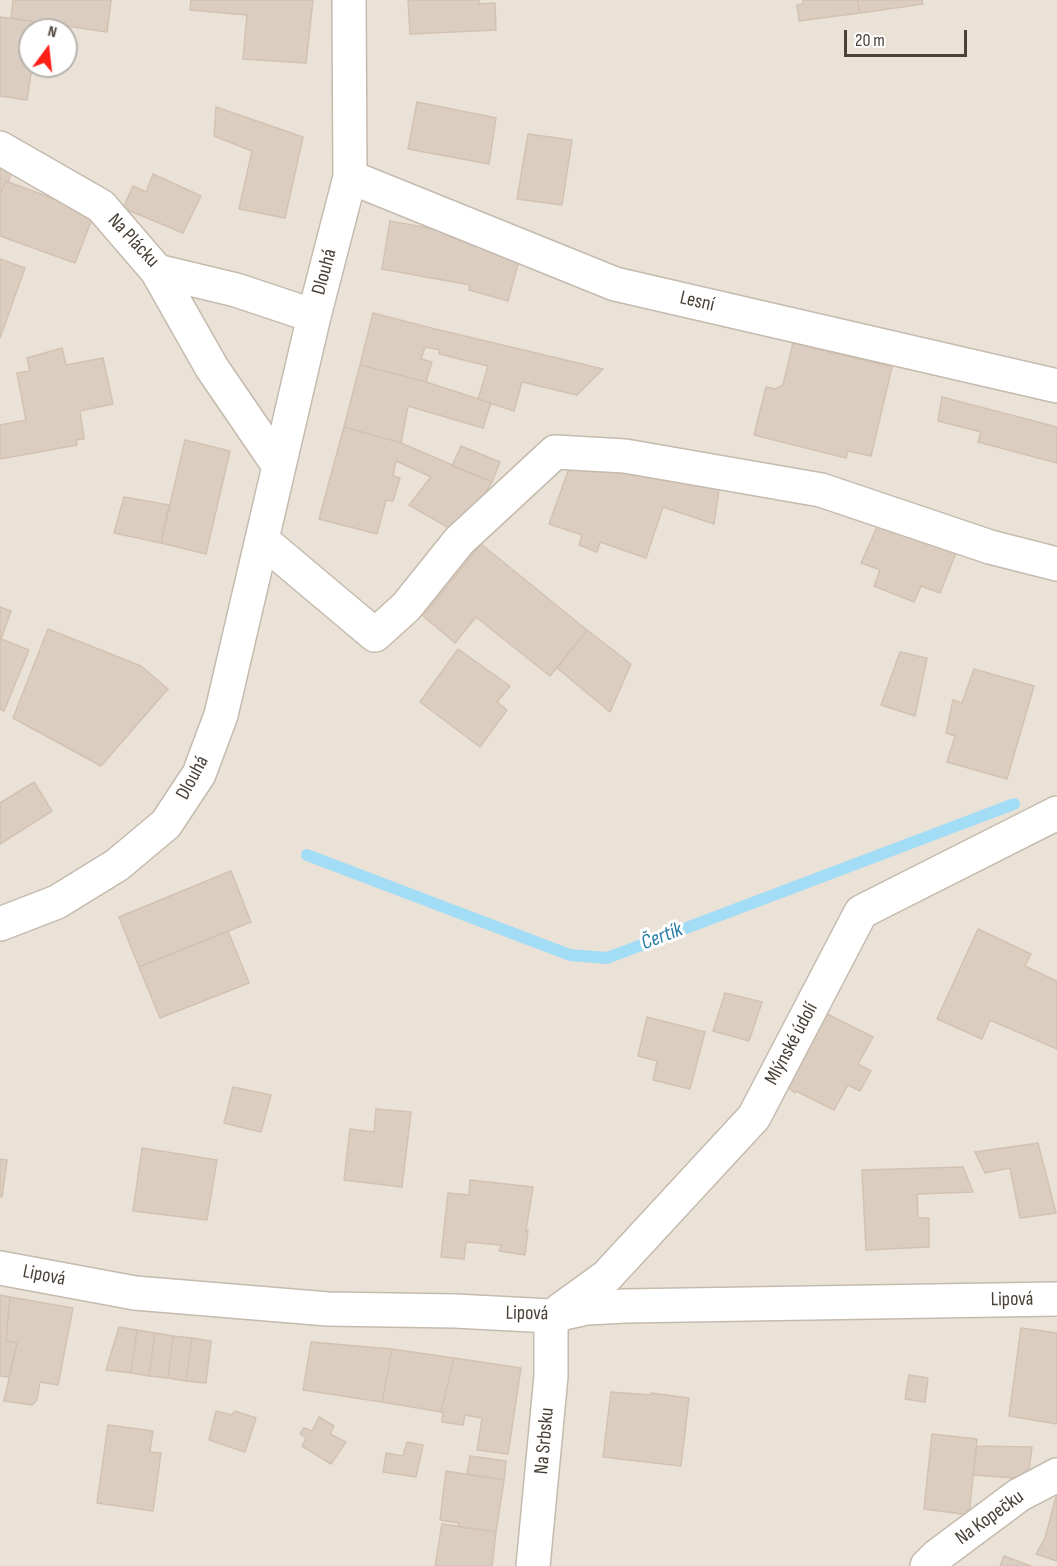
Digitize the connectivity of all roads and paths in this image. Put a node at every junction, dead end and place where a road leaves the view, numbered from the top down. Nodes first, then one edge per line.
1 (349, 0) edge
2 (0, 148) edge
3 (350, 177) junction
4 (157, 271) junction
5 (314, 315) junction
6 (1057, 386) edge
7 (279, 466) junction
8 (262, 540) junction
9 (1057, 564) edge
10 (1057, 813) edge
11 (0, 924) edge
12 (0, 1268) edge
13 (1057, 1299) edge
14 (551, 1317) junction
15 (1057, 1475) edge
16 (533, 1566) edge
17 (927, 1566) edge

1 - 3 street, Dlouhá
2 - 4 street, Na Plácku
3 - 5 street, Dlouhá
3 - 6 street, Lesní
4 - 5 street, Na Plácku
4 - 7 street
5 - 7 street, Dlouhá
7 - 8 street, Dlouhá
8 - 9 street
8 - 11 street, Dlouhá
10 - 14 street, Mlýnské údolí
12 - 14 street, Lipová
13 - 14 street, Lipová
14 - 16 street, Na Srbsku
15 - 17 street, Na Kopečku

